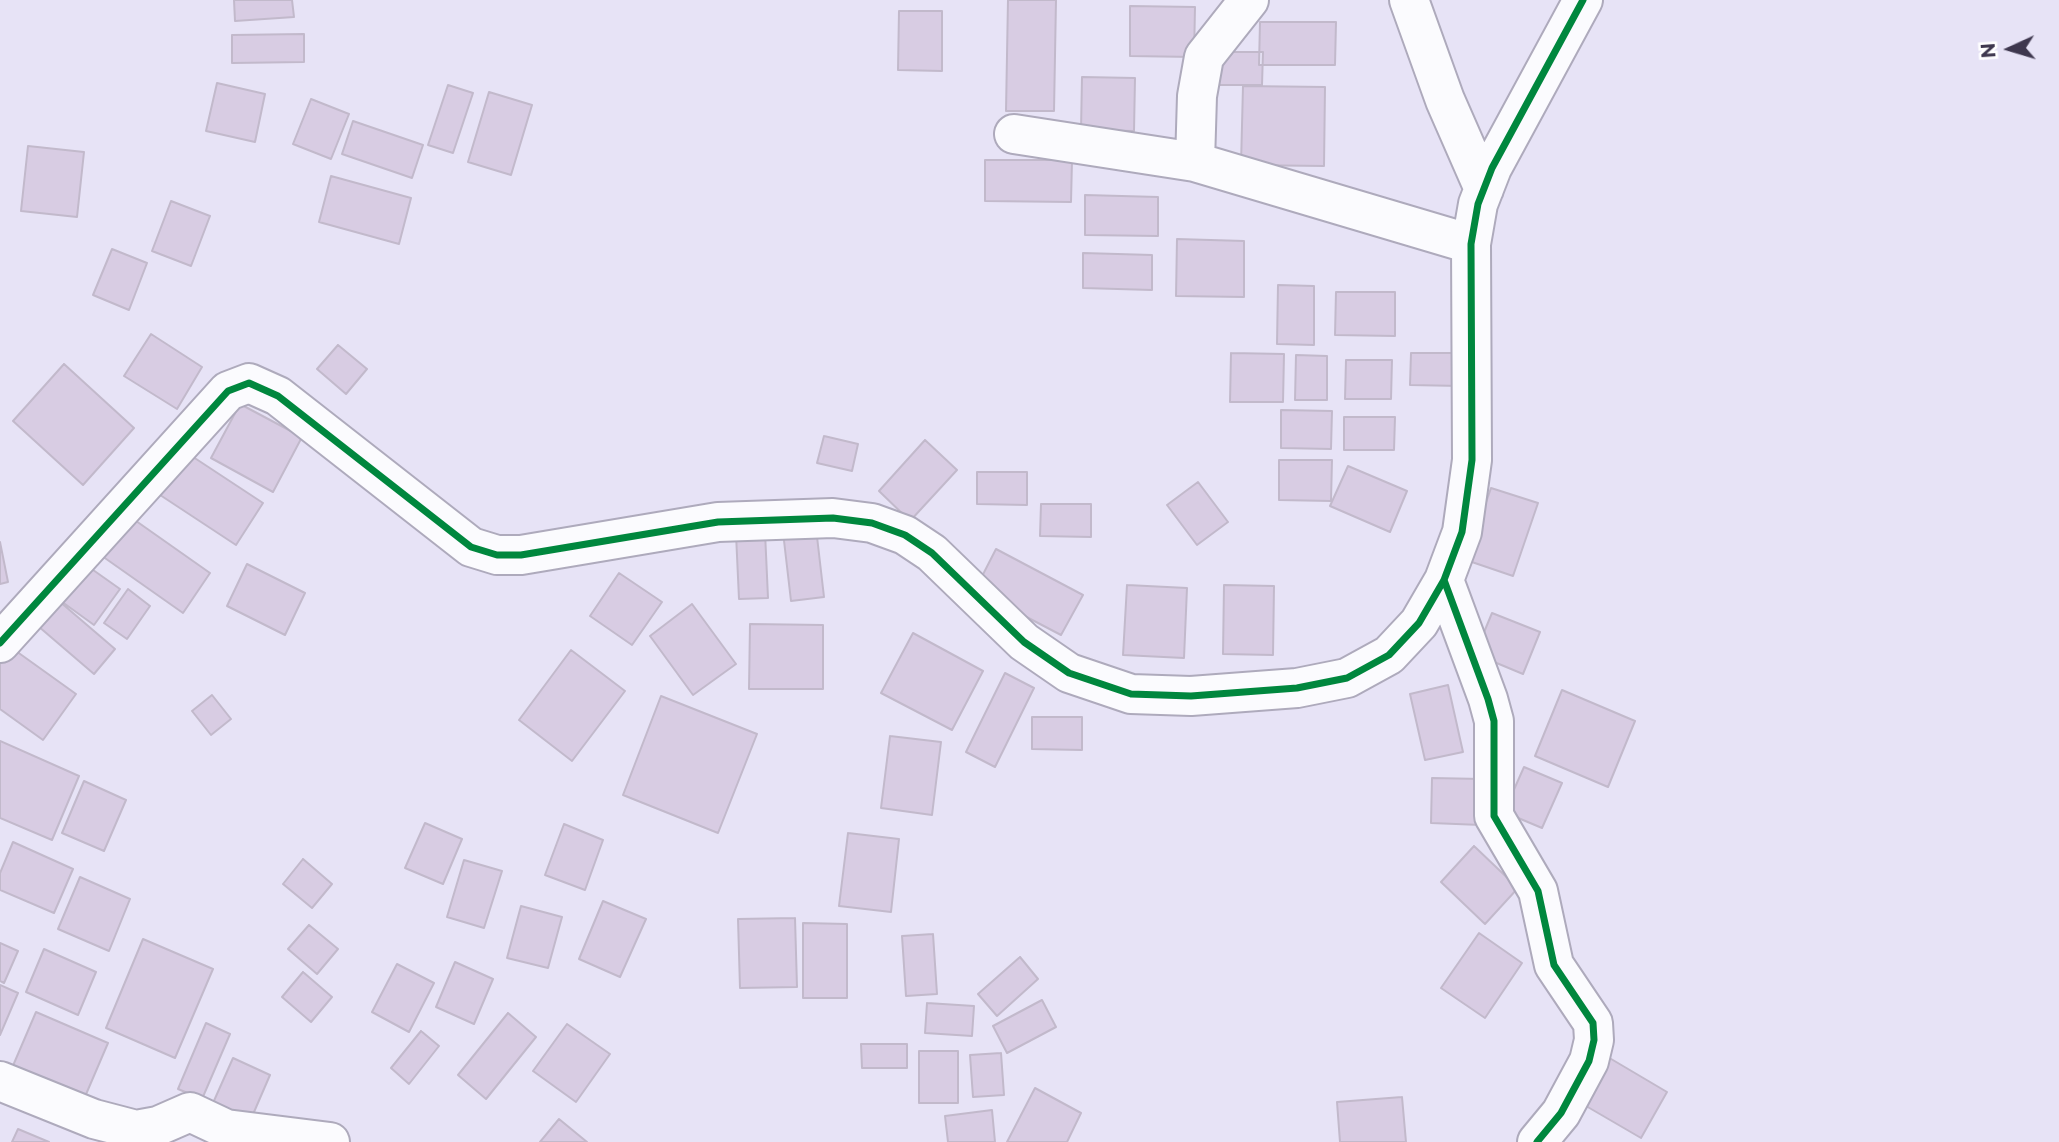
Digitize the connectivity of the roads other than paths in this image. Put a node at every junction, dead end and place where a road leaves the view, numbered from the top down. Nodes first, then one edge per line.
1 (1249, 0) edge
2 (1409, 0) edge
3 (1583, 0) edge
4 (1014, 134) dead end
5 (1195, 162) junction
6 (1484, 189) junction
7 (1471, 244) junction
8 (1444, 580) junction
9 (0, 643) edge
10 (0, 1081) edge
11 (330, 1142) edge
12 (1537, 1142) edge

1 - 5 street
2 - 6 street
3 - 6 street
4 - 5 street
5 - 7 street
6 - 7 street
7 - 8 street
8 - 9 street
8 - 12 street
10 - 11 street

